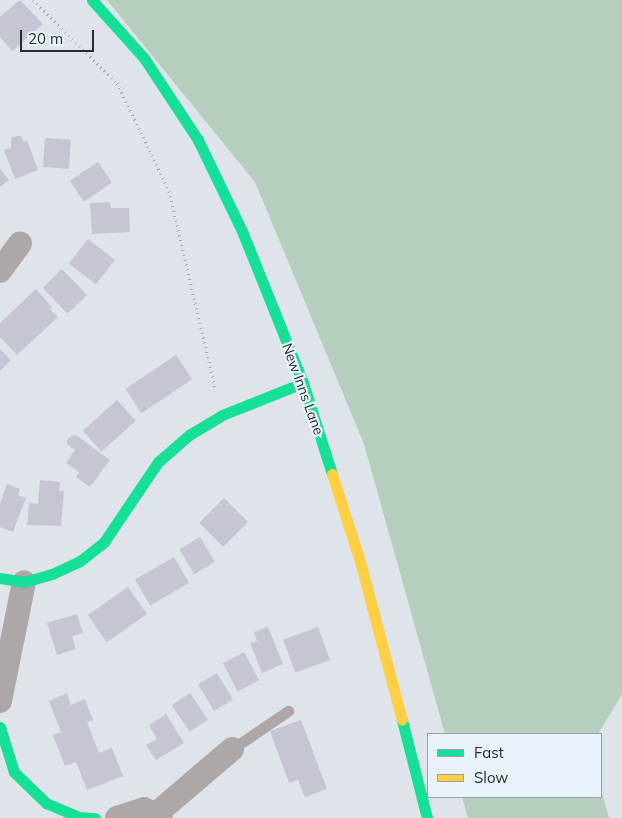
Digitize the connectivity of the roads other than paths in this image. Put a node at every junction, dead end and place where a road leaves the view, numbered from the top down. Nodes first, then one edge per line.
1 (92, 0) edge
2 (20, 243) dead end
3 (0, 271) edge
4 (303, 383) junction
5 (0, 578) edge
6 (24, 582) junction
7 (0, 701) edge
8 (288, 711) dead end
9 (0, 727) edge
10 (232, 749) joint
11 (158, 816) edge
12 (95, 818) edge
13 (117, 818) edge
14 (427, 818) edge

1 - 4 street, New Inns Lane
2 - 3 street
4 - 6 street
4 - 14 street, New Inns Lane
5 - 6 street
6 - 7 street
8 - 10 lane
9 - 12 street
10 - 11 street
11 - 13 street

